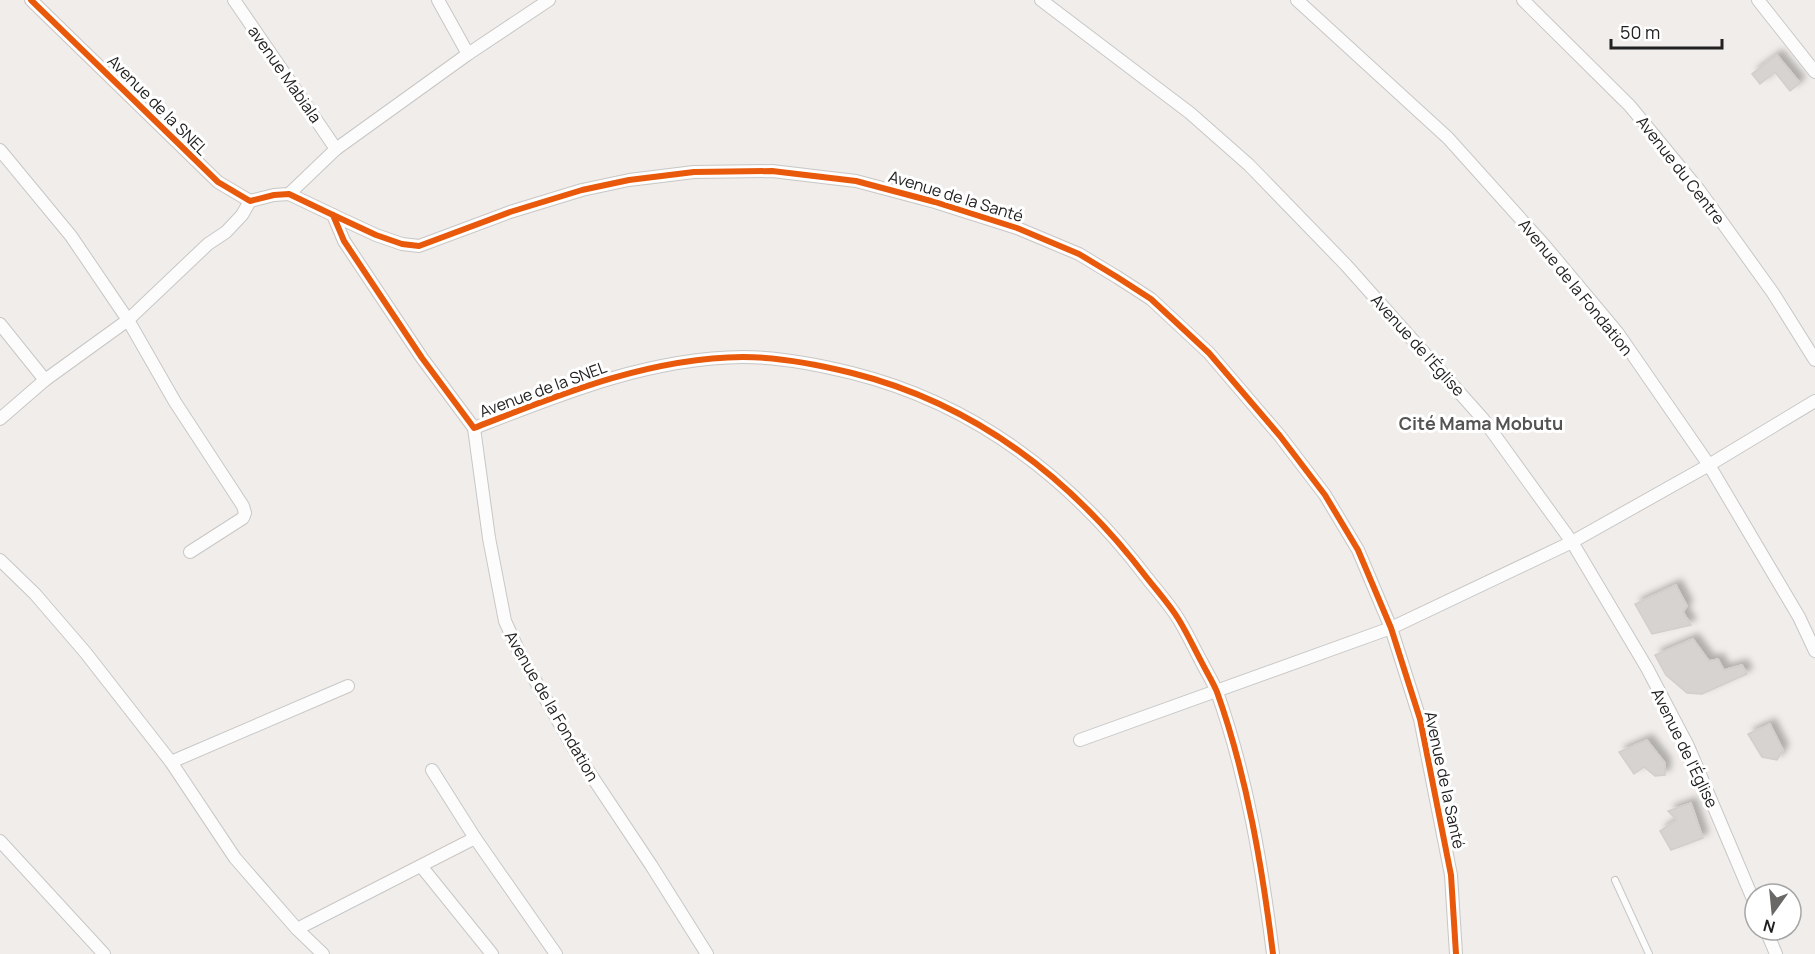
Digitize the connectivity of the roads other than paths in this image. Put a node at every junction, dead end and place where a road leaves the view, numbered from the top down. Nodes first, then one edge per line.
1 (31, 0) edge
2 (234, 0) edge
3 (438, 0) edge
4 (549, 0) edge
5 (1041, 0) edge
6 (1297, 0) edge
7 (1523, 0) edge
8 (1758, 0) edge
9 (468, 54) junction
10 (1815, 72) edge
11 (336, 149) junction
12 (0, 150) edge
13 (289, 194) junction
14 (250, 201) junction
15 (333, 215) junction
16 (128, 320) junction
17 (0, 324) edge
18 (1815, 360) edge
19 (45, 380) junction
20 (1815, 401) edge
21 (0, 419) edge
22 (474, 428) junction
23 (1709, 465) junction
24 (1572, 542) junction
25 (190, 552) dead end
26 (0, 560) edge
27 (1391, 628) junction
28 (1815, 651) edge
29 (348, 686) dead end
30 (1216, 690) junction
31 (1080, 740) dead end
32 (171, 762) junction
33 (432, 770) dead end
34 (475, 838) junction
35 (0, 841) edge
36 (421, 866) junction
37 (1615, 880) dead end
38 (1746, 882) edge
39 (297, 929) junction
40 (104, 954) edge
41 (323, 954) edge
42 (492, 954) edge
43 (556, 954) edge
44 (707, 954) edge
45 (1273, 954) edge
46 (1456, 954) edge
47 (1649, 954) edge

1 - 14 street, Avenue de la SNEL
2 - 11 street, avenue Mabiala
3 - 9 street
4 - 9 street
5 - 24 street, Avenue de l'Église
6 - 23 street, Avenue de la Fondation
7 - 18 street, Avenue du Centre
8 - 10 street
9 - 11 street
11 - 13 street
12 - 16 street
13 - 14 street
13 - 15 street
14 - 16 street
15 - 22 street, Avenue de la SNEL
15 - 27 street, Avenue de la Santé
16 - 19 street
16 - 25 street
17 - 19 street
19 - 21 street
20 - 23 street
22 - 30 street, Avenue de la SNEL
22 - 44 street, Avenue de la Fondation
23 - 24 street
23 - 28 street, Avenue de la Fondation
24 - 27 street
24 - 38 street, Avenue de l'Église
26 - 32 street
27 - 30 street
27 - 46 street, Avenue de la Santé
29 - 32 street
30 - 31 street
30 - 45 street, Avenue de la SNEL
32 - 39 street
33 - 34 street
34 - 36 street
34 - 43 street
35 - 40 street
36 - 39 street
36 - 42 street
37 - 47 lane
39 - 41 street

